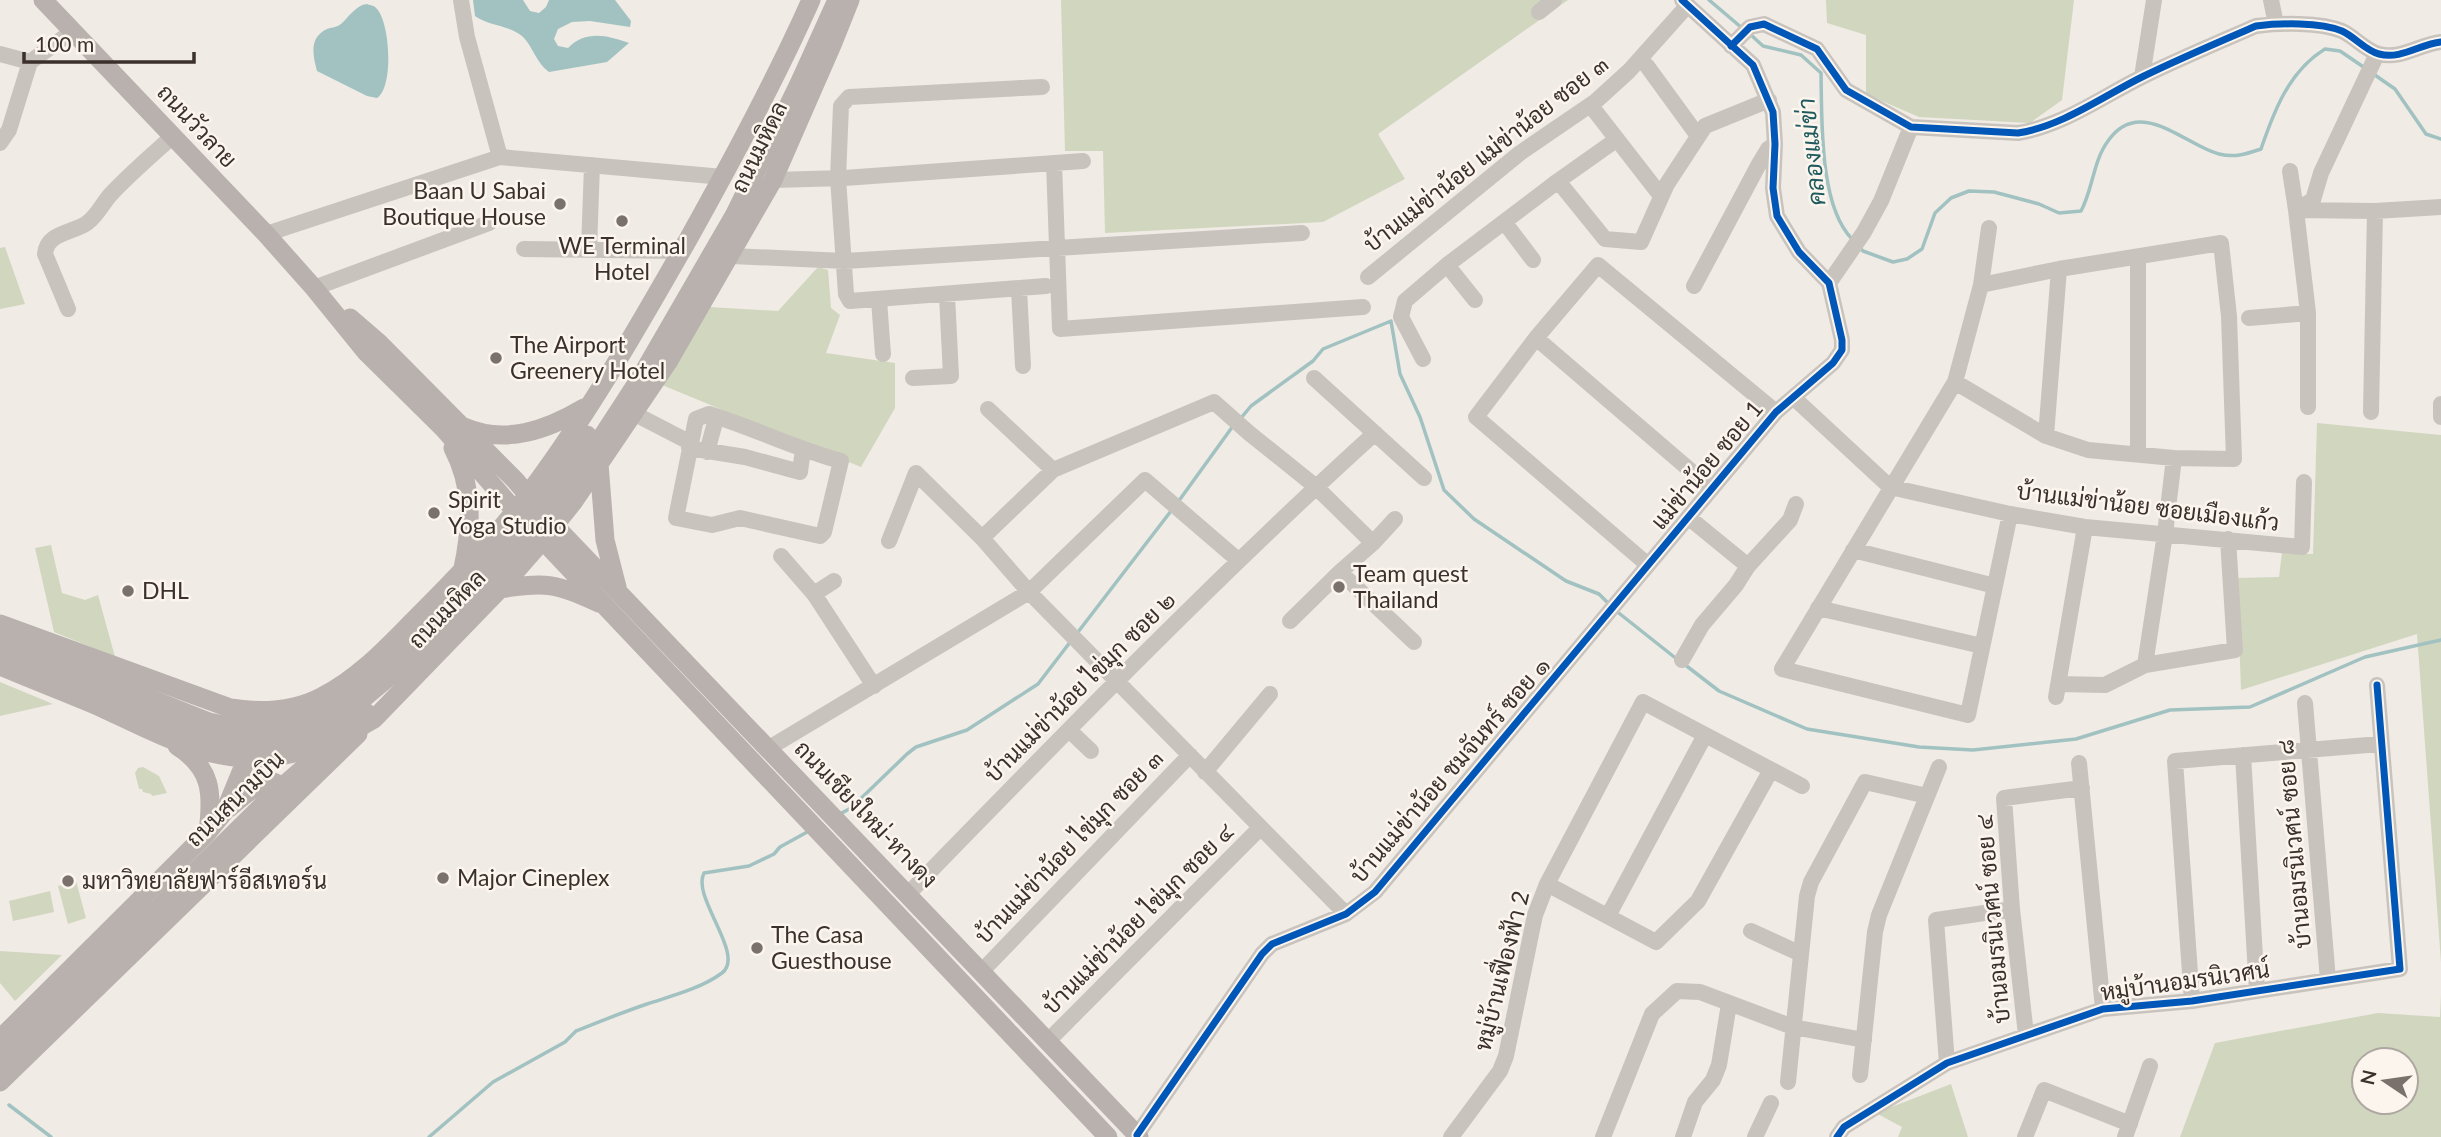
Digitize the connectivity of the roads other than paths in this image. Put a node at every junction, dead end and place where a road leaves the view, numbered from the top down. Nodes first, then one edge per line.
1 (43, 0) edge
2 (461, 0) edge
3 (811, 0) edge
4 (821, 0) edge
5 (837, 0) edge
6 (850, 0) edge
7 (1554, 0) edge
8 (2154, 0) edge
9 (2272, 0) edge
10 (1685, 2) edge
11 (1539, 12) dead end
12 (2276, 24) junction
13 (73, 31) junction
14 (2441, 42) edge
15 (1731, 46) junction
16 (0, 54) edge
17 (2375, 59) junction
18 (30, 62) junction
19 (1647, 66) dead end
20 (2142, 77) junction
21 (794, 82) junction
22 (1042, 87) dead end
23 (1769, 100) junction
24 (1595, 111) dead end
25 (1911, 127) junction
26 (173, 136) junction
27 (1698, 136) junction
28 (1616, 140) junction
29 (0, 143) edge
30 (1775, 144) junction
31 (500, 157) junction
32 (1083, 161) dead end
33 (1054, 163) junction
34 (592, 165) junction
35 (2290, 172) dead end
36 (723, 177) junction
37 (838, 178) junction
38 (773, 180) junction
39 (1559, 181) junction
40 (1661, 196) junction
41 (2441, 207) edge
42 (2296, 209) junction
43 (2375, 211) junction
44 (489, 223) dead end
45 (1505, 223) junction
46 (1989, 228) dead end
47 (1302, 233) dead end
48 (266, 234) junction
49 (1057, 247) junction
50 (524, 248) dead end
51 (589, 249) junction
52 (681, 251) junction
53 (731, 256) junction
54 (2138, 257) junction
55 (1533, 260) dead end
56 (845, 261) junction
57 (1447, 265) junction
58 (2059, 269) junction
59 (1368, 276) dead end
60 (1829, 283) junction
61 (1981, 285) junction
62 (1046, 286) dead end
63 (1694, 286) dead end
64 (314, 288) junction
65 (1019, 289) junction
66 (947, 295) junction
67 (879, 300) junction
68 (1475, 300) dead end
69 (1363, 307) dead end
70 (68, 309) dead end
71 (2308, 313) junction
72 (2249, 318) dead end
73 (631, 338) junction
74 (1536, 338) junction
75 (883, 354) dead end
76 (1423, 359) dead end
77 (668, 362) junction
78 (1023, 366) dead end
79 (913, 378) dead end
80 (1314, 378) dead end
81 (1955, 382) junction
82 (1794, 398) junction
83 (2441, 404) edge
84 (589, 405) junction
85 (2308, 407) dead end
86 (988, 409) dead end
87 (1776, 412) junction
88 (2371, 412) dead end
89 (633, 413) junction
90 (2441, 416) edge
91 (714, 426) dead end
92 (452, 427) junction
93 (752, 429) junction
94 (1375, 432) junction
95 (2046, 436) junction
96 (689, 445) junction
97 (803, 449) junction
98 (707, 452) junction
99 (2138, 453) junction
100 (745, 457) junction
101 (2174, 458) junction
102 (599, 464) junction
103 (1053, 470) junction
104 (1424, 478) dead end
105 (2304, 482) dead end
106 (1315, 486) junction
107 (1890, 487) junction
108 (1712, 489) junction
109 (527, 494) junction
110 (1796, 504) dead end
111 (515, 511) junction
112 (2010, 514) junction
113 (1688, 517) junction
114 (1395, 519) dead end
115 (2085, 527) junction
116 (549, 533) junction
117 (2165, 534) junction
118 (982, 538) junction
119 (2228, 539) junction
120 (889, 541) dead end
121 (1373, 543) junction
122 (1853, 550) junction
123 (781, 556) dead end
124 (1238, 560) junction
125 (1648, 565) junction
126 (1748, 566) junction
127 (463, 569) junction
128 (1340, 572) junction
129 (834, 580) dead end
130 (1995, 586) junction
131 (500, 589) junction
132 (618, 589) junction
133 (1029, 592) junction
134 (814, 594) junction
135 (1618, 601) joint
136 (606, 606) junction
137 (1818, 608) junction
138 (1290, 621) dead end
139 (0, 624) edge
140 (444, 631) junction
141 (0, 639) edge
142 (1414, 642) dead end
143 (1982, 646) junction
144 (0, 655) edge
145 (1682, 660) dead end
146 (2145, 665) junction
147 (0, 666) edge
148 (146, 678) junction
149 (1117, 680) junction
150 (2377, 685) dead end
151 (874, 686) junction
152 (1270, 694) dead end
153 (2305, 703) dead end
154 (268, 711) junction
155 (374, 719) junction
156 (127, 720) junction
157 (1069, 730) junction
158 (160, 735) junction
159 (1705, 735) junction
160 (2380, 744) junction
161 (769, 748) junction
162 (2308, 750) junction
163 (1091, 751) dead end
164 (296, 752) junction
165 (1190, 755) junction
166 (2243, 755) junction
167 (247, 758) junction
168 (2079, 763) dead end
169 (1939, 767) dead end
170 (1771, 770) junction
171 (1205, 772) junction
172 (1802, 786) dead end
173 (2081, 788) junction
174 (1927, 796) junction
175 (284, 804) junction
176 (225, 811) junction
177 (1260, 828) junction
178 (207, 833) junction
179 (1547, 884) junction
180 (908, 894) junction
181 (2011, 909) junction
182 (1346, 914) junction
183 (1608, 916) junction
184 (1751, 931) dead end
185 (1801, 954) junction
186 (982, 971) junction
187 (2328, 980) junction
188 (2258, 991) junction
189 (2192, 1001) junction
190 (1729, 1004) junction
191 (2103, 1009) junction
192 (1793, 1027) junction
193 (2026, 1035) junction
194 (0, 1039) edge
195 (1864, 1040) junction
196 (1048, 1041) junction
197 (0, 1062) edge
198 (1947, 1063) junction
199 (2150, 1066) dead end
200 (1860, 1075) dead end
201 (0, 1082) edge
202 (1788, 1082) dead end
203 (1106, 1103) junction
204 (1771, 1103) dead end
205 (1090, 1118) junction
206 (2127, 1131) edge
207 (1138, 1136) edge
208 (1108, 1137) edge
209 (1451, 1137) edge
210 (1603, 1137) edge
211 (1683, 1137) edge
212 (1755, 1137) edge
213 (1837, 1137) edge
214 (2025, 1137) edge

1 - 13 main road, ถนนวัวลาย
2 - 31 street
3 - 36 main road, ถนนมหิดล
4 - 21 main road, ถนนมหิดล
5 - 21 main road, ถนนมหิดล
6 - 38 main road, ถนนมหิดล
7 - 11 street
8 - 20 street
9 - 12 street
10 - 15 street
10 - 59 street, บ้านแม่ข่าน้อย แม่ข่าน้อย ซอย ๓
12 - 17 street
12 - 20 street
13 - 18 street
13 - 26 main road, ถนนวัวลาย
14 - 17 street
15 - 23 street
15 - 25 street
16 - 18 street
17 - 42 street
18 - 29 street
19 - 27 street
20 - 25 street
21 - 140 main road, ถนนมหิดล, bridge
21 - 141 main road, ถนนมหิดล, bridge
22 - 37 street
23 - 27 street
23 - 30 street
24 - 28 street
25 - 60 street
26 - 48 main road, ถนนวัวลาย
26 - 70 street
27 - 40 street
28 - 39 street
28 - 40 street
30 - 60 street
30 - 63 street
31 - 34 street
31 - 48 street
32 - 33 street
33 - 37 street
33 - 49 street
34 - 36 street
34 - 51 street
35 - 42 street
36 - 52 main road, ถนนมหิดล
37 - 38 street
37 - 56 street
38 - 53 main road, ถนนมหิดล
39 - 40 street
39 - 45 street
41 - 43 street
42 - 43 street
42 - 71 street
43 - 88 street
44 - 64 street
45 - 55 street
45 - 57 street
46 - 61 street
47 - 49 street
48 - 64 main road, ถนนวัวลาย
49 - 56 street
49 - 69 street
50 - 51 street
51 - 52 street
52 - 73 main road, ถนนมหิดล
53 - 56 street
53 - 77 main road, ถนนมหิดล
54 - 58 street
54 - 99 street
54 - 101 street
56 - 67 street
57 - 68 street
57 - 76 street
58 - 61 street
58 - 95 street
60 - 82 street, แม่ข่าน้อย ซอย 1
61 - 81 street
62 - 65 street
64 - 92 main road, ถนนวัวลาย
65 - 66 street
65 - 78 street
66 - 67 street
66 - 79 street
67 - 75 street
71 - 72 street
71 - 85 street
73 - 77 main road
73 - 84 main road, ถนนมหิดล
74 - 87 street
74 - 108 street
74 - 125 street
77 - 89 main road, ถนนมหิดล
80 - 94 street
81 - 95 street
81 - 107 street
82 - 87 street, แม่ข่าน้อย ซอย 1
82 - 107 street
83 - 90 street
84 - 92 main road
84 - 109 main road, ถนนมหิดล
86 - 103 street
87 - 108 street, แม่ข่าน้อย ซอย 1
89 - 96 street
89 - 102 main road, ถนนมหิดล
91 - 98 street
92 - 109 main road, ถนนวัวลาย
92 - 111 main road, ถนนวัวลาย
92 - 127 main road
93 - 96 street
93 - 97 street
93 - 100 street
94 - 104 street
94 - 106 street, บ้านแม่ข่าน้อย ไข่มุก ซอย ๒
95 - 99 street
96 - 97 street
96 - 98 street
97 - 100 street
98 - 100 street
99 - 101 street
101 - 117 street
102 - 116 main road, ถนนมหิดล
102 - 132 main road
103 - 106 street
103 - 118 street
105 - 119 street, บ้านแม่ข่าน้อย ซอยเมืองแก้ว
106 - 121 street
106 - 124 street, บ้านแม่ข่าน้อย ไข่มุก ซอย ๒
107 - 112 street, บ้านแม่ข่าน้อย ซอยเมืองแก้ว
107 - 122 street
108 - 113 street, แม่ข่าน้อย ซอย 1
109 - 111 main road, ถนนมหิดล
109 - 116 main road, ถนนวัวลาย
110 - 126 street
111 - 116 main road, ถนนวัวลาย
111 - 127 main road, ถนนมหิดล
112 - 115 street, บ้านแม่ข่าน้อย ซอยเมืองแก้ว
112 - 130 street
113 - 125 street, แม่ข่าน้อย ซอย 1
113 - 126 street
114 - 121 street
115 - 117 street, บ้านแม่ข่าน้อย ซอยเมืองแก้ว
115 - 146 street
116 - 131 main road, ถนนมหิดล
116 - 132 main road, ถนนเชียงใหม่-หางดง
116 - 136 main road, ถนนเชียงใหม่-หางดง
117 - 119 street, บ้านแม่ข่าน้อย ซอยเมืองแก้ว
117 - 146 street
118 - 120 street
118 - 133 street
119 - 146 street
121 - 128 street
122 - 130 street
122 - 137 street
123 - 134 street
124 - 133 street
124 - 149 street, บ้านแม่ข่าน้อย ไข่มุก ซอย ๒
125 - 135 street, แม่ข่าน้อย ซอย 1
126 - 145 street
127 - 154 main road, ถนนมหิดล
128 - 138 street
128 - 142 street
129 - 134 street
130 - 143 street
131 - 136 main road
131 - 155 main road, ถนนมหิดล
132 - 161 main road, ถนนเชียงใหม่-หางดง
133 - 149 street
133 - 151 street
134 - 151 street
135 - 182 street, บ้านแม่ข่าน้อย ชมจันทร์ ซอย ๑
136 - 205 main road, ถนนเชียงใหม่-หางดง
137 - 143 street
137 - 143 street
139 - 148 main road, ถนนมหิดล
140 - 144 main road, ถนนมหิดล, bridge
140 - 197 main road, ถนนสนามบิน, bridge
147 - 156 main road, ถนนมหิดล
148 - 154 main road, ถนนมหิดล
148 - 156 main road
149 - 157 street, บ้านแม่ข่าน้อย ไข่มุก ซอย ๒
149 - 165 street
150 - 160 street
151 - 161 street
152 - 171 street
153 - 162 street, บ้านอมรนิเวศน์ ซอย ๘
154 - 164 main road
154 - 167 main road, ถนนสนามบิน
155 - 164 main road, ถนนมหิดล
155 - 175 main road, ถนนสนามบิน
156 - 158 main road, ถนนมหิดล
157 - 163 street
157 - 180 street, บ้านแม่ข่าน้อย ไข่มุก ซอย ๒
158 - 167 main road, ถนนมหิดล
158 - 178 main road
159 - 170 street
159 - 179 street, หมู่บ้านเฟื่องฟ้า 2
159 - 183 street
160 - 162 street
160 - 187 street, หมู่บ้านอมรนิเวศน์
161 - 180 main road, ถนนเชียงใหม่-หางดง
162 - 166 street
162 - 187 street, บ้านอมรนิเวศน์ ซอย ๘
164 - 167 main road, ถนนมหิดล
164 - 175 main road
165 - 171 street
165 - 186 street, บ้านแม่ข่าน้อย ไข่มุก ซอย ๓
166 - 188 street
166 - 189 street
167 - 176 main road, ถนนสนามบิน
168 - 173 street
169 - 174 street
170 - 172 street
170 - 183 street
171 - 177 street
173 - 181 street, บ้านอมรนิเวศน์ ซอย ๔
173 - 191 street
174 - 185 street
174 - 195 street
175 - 176 main road
175 - 201 main road, ถนนสนามบิน
176 - 178 main road, ถนนสนามบิน
177 - 182 street
177 - 196 street, บ้านแม่ข่าน้อย ไข่มุก ซอย ๔
178 - 194 main road, ถนนสนามบิน
179 - 183 street
179 - 209 street, หมู่บ้านเฟื่องฟ้า 2
180 - 186 main road, ถนนเชียงใหม่-หางดง
181 - 193 street, บ้านอมรนิเวศน์ ซอย ๔
181 - 198 street
182 - 207 street, บ้านแม่ข่าน้อย ชมจันทร์ ซอย ๑
184 - 185 street
185 - 192 street
186 - 196 main road, ถนนเชียงใหม่-หางดง
187 - 188 street, หมู่บ้านอมรนิเวศน์
188 - 189 street, หมู่บ้านอมรนิเวศน์
189 - 191 street, หมู่บ้านอมรนิเวศน์
190 - 192 street
190 - 210 street
190 - 211 street
191 - 193 street, หมู่บ้านอมรนิเวศน์
192 - 195 street
192 - 202 street
193 - 198 street, หมู่บ้านอมรนิเวศน์
195 - 200 street
196 - 203 main road, ถนนเชียงใหม่-หางดง
198 - 213 street, หมู่บ้านอมรนิเวศน์
199 - 206 street
203 - 205 main road
203 - 207 main road, ถนนเชียงใหม่-หางดง
204 - 212 street
205 - 208 main road, ถนนเชียงใหม่-หางดง
206 - 214 street

